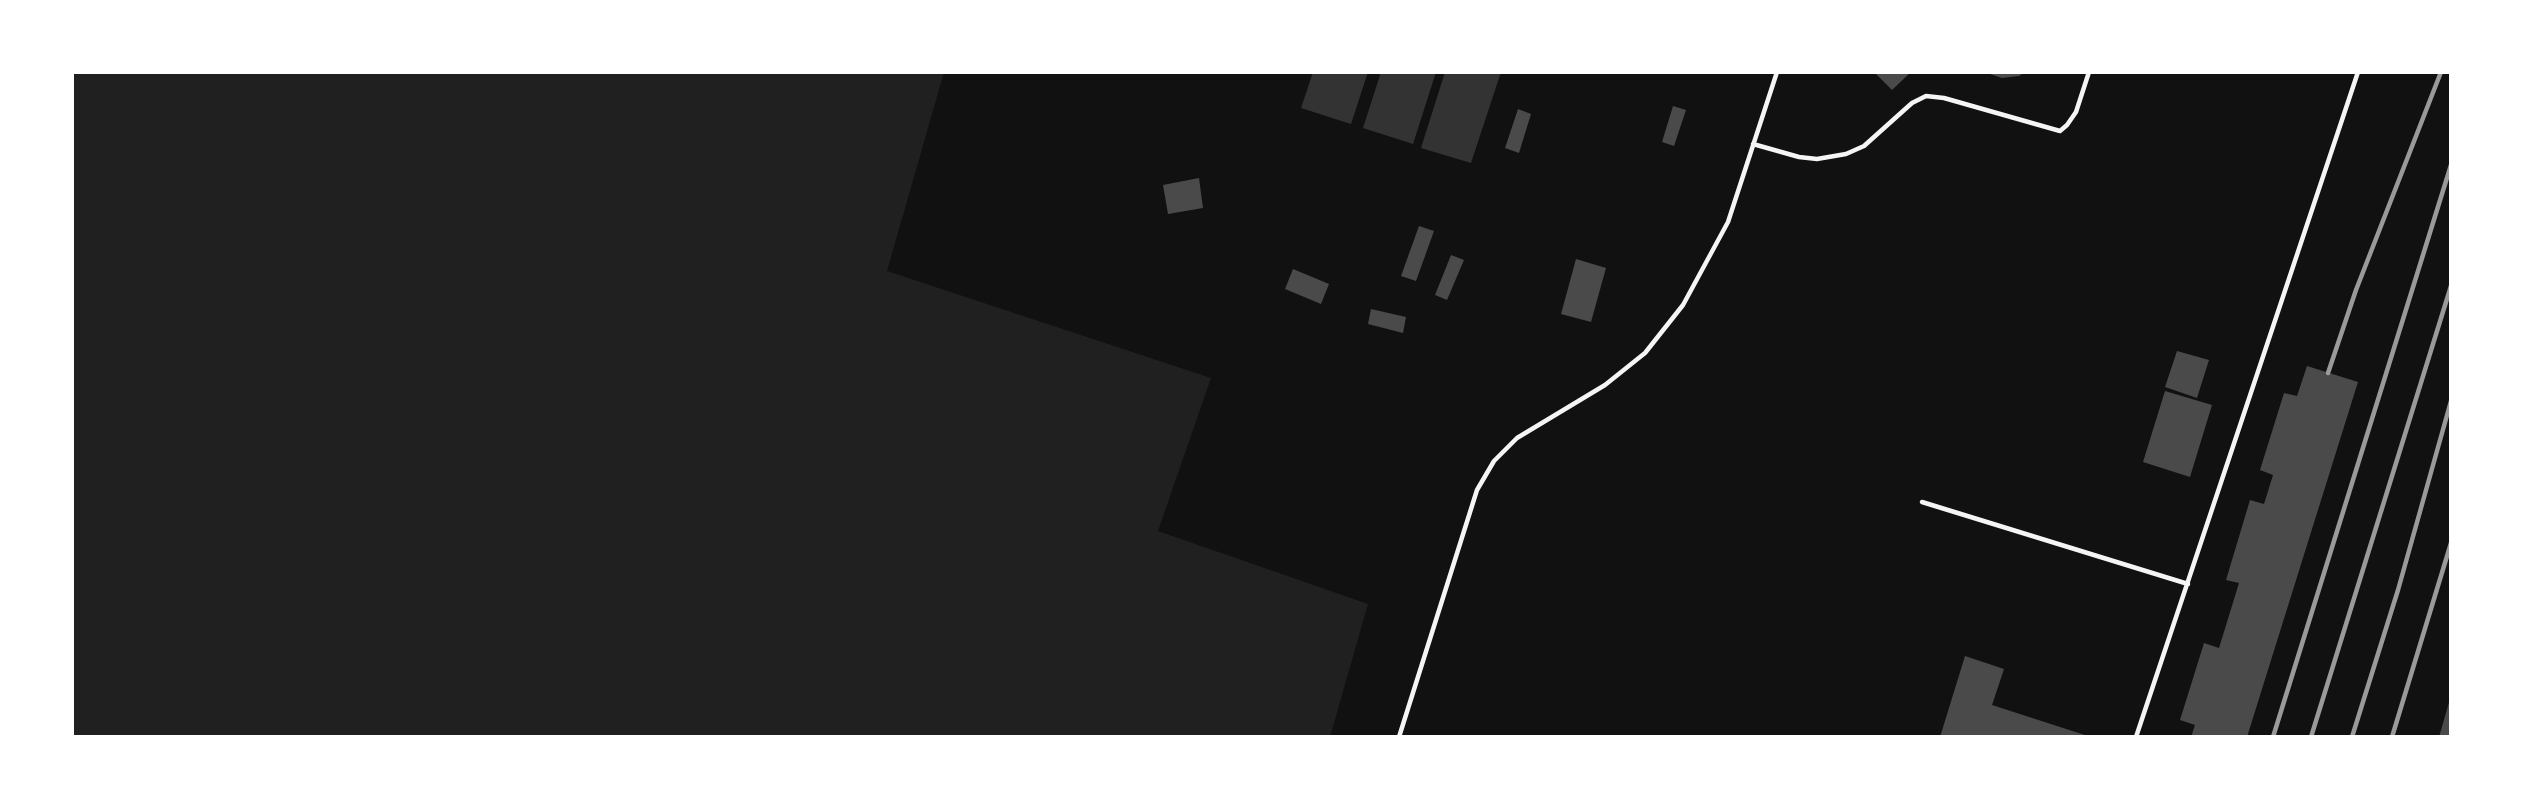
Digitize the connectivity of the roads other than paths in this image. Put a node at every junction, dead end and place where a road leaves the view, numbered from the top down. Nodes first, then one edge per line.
1 (1777, 72) edge
2 (2089, 72) edge
3 (2358, 72) edge
4 (1753, 144) junction
5 (1922, 502) dead end
6 (2187, 584) junction
7 (1400, 737) edge
8 (2136, 737) edge

1 - 4 lane
2 - 4 lane
3 - 6 lane
4 - 7 lane
5 - 6 lane
6 - 8 lane

